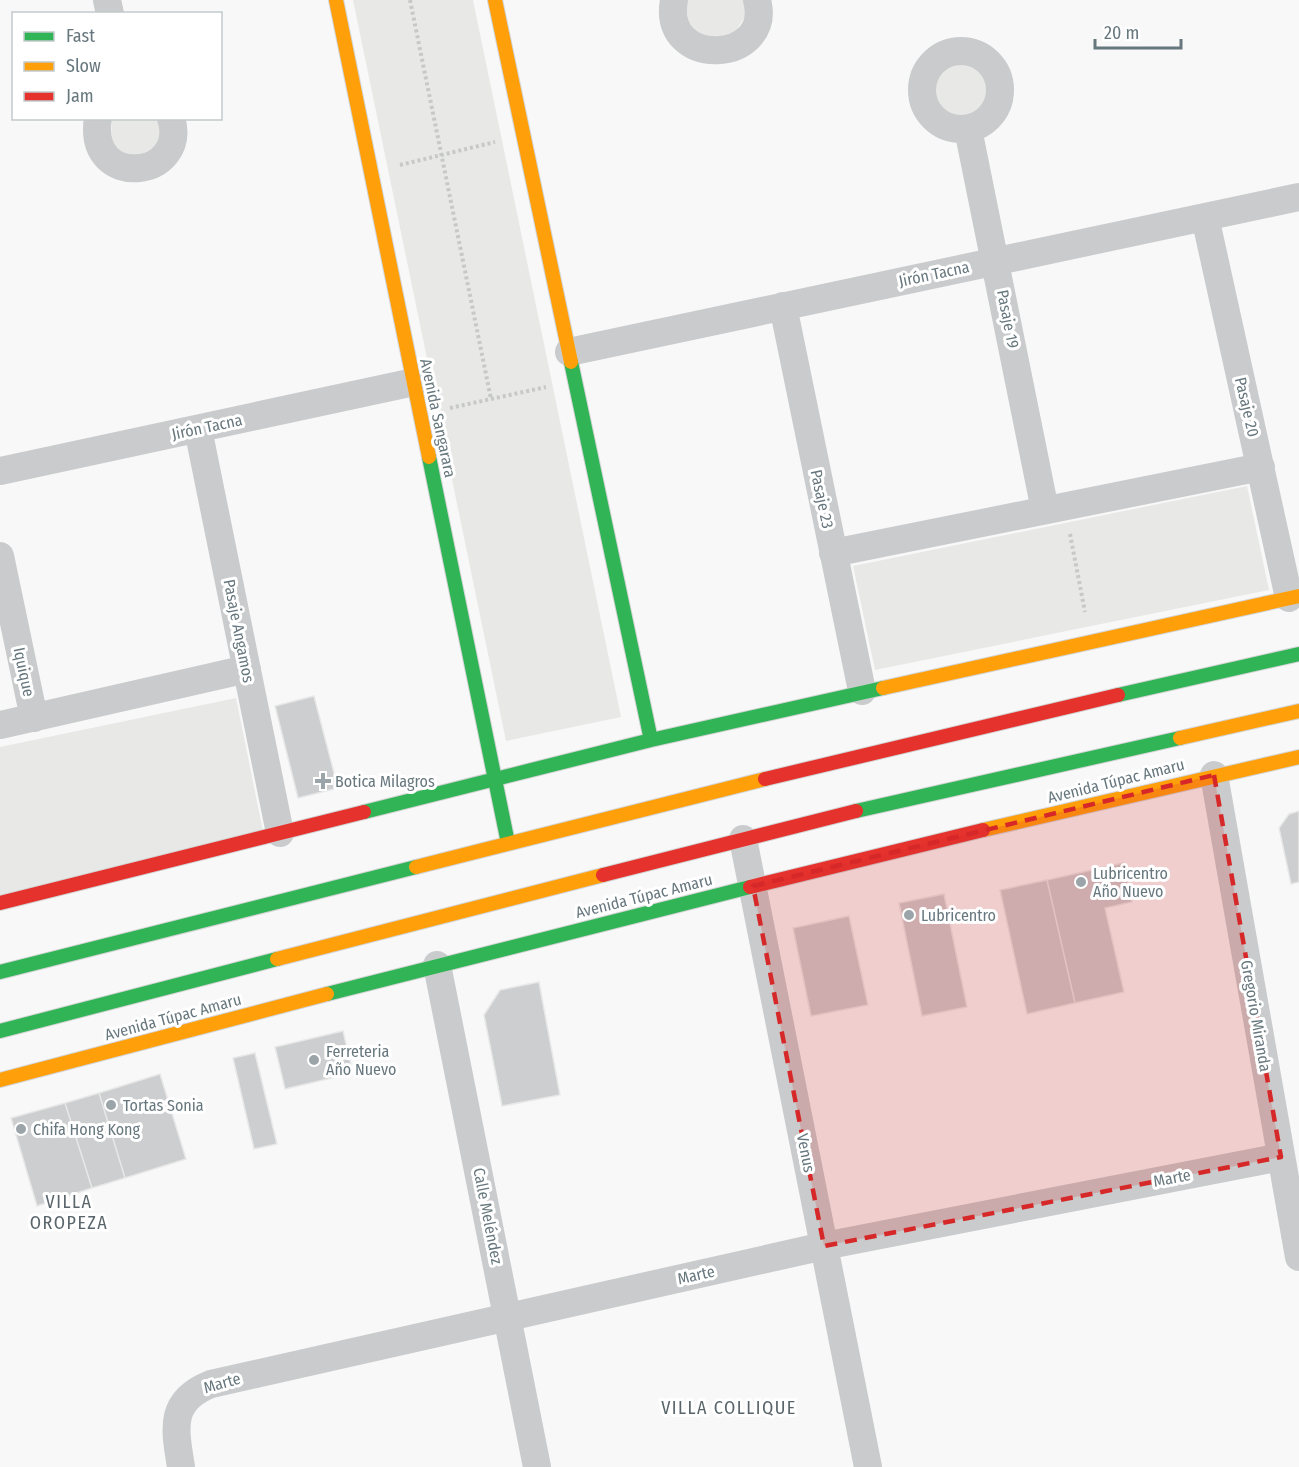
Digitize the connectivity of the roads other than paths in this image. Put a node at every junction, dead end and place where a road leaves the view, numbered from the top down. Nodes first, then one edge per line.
1 (336, 0) edge
2 (495, 0) edge
3 (674, 0) edge
4 (757, 0) edge
5 (98, 120) edge
6 (171, 120) edge
7 (969, 129) dead end
8 (1299, 196) edge
9 (1205, 217) junction
10 (996, 261) junction
11 (783, 306) junction
12 (569, 352) junction
13 (414, 382) junction
14 (198, 429) junction
15 (1261, 466) junction
16 (0, 471) edge
17 (1055, 508) junction
18 (833, 553) junction
19 (0, 556) edge
20 (1294, 597) edge
21 (1299, 654) edge
22 (247, 669) junction
23 (862, 691) junction
24 (1299, 711) edge
25 (34, 718) junction
26 (0, 725) edge
27 (651, 740) junction
28 (1299, 757) edge
29 (1214, 775) junction
30 (495, 777) junction
31 (280, 833) junction
32 (743, 839) junction
33 (508, 843) junction
34 (753, 886) junction
35 (0, 903) edge
36 (437, 965) junction
37 (0, 972) edge
38 (0, 1031) edge
39 (0, 1080) edge
40 (1281, 1157) junction
41 (824, 1246) junction
42 (1299, 1257) edge
43 (509, 1318) junction
44 (181, 1467) edge
45 (537, 1467) edge
46 (868, 1467) edge

1 - 13 main road, Avenida Sangarara
2 - 12 main road
3 - 4 street
5 - 6 street
7 - 10 street, Pasaje 19
8 - 9 street, Jirón Tacna
9 - 10 street, Jirón Tacna
9 - 15 street, Pasaje 20
10 - 11 street, Jirón Tacna
10 - 17 street, Pasaje 19
11 - 12 street, Jirón Tacna
11 - 18 street, Pasaje 23
12 - 27 main road
13 - 14 street, Jirón Tacna
13 - 30 main road, Avenida Sangarara
14 - 16 street, Jirón Tacna
14 - 22 street, Pasaje Angamos
15 - 17 street
15 - 20 street, Pasaje 20
17 - 18 street
18 - 23 street, Pasaje 23
19 - 25 street, Iquique
20 - 23 main road
21 - 33 main road
22 - 25 street
22 - 31 street, Pasaje Angamos
23 - 27 main road
24 - 32 main road, Avenida Túpac Amaru
25 - 26 street
27 - 30 main road
28 - 29 main road, Avenida Túpac Amaru
29 - 34 main road, Avenida Túpac Amaru
29 - 40 street, Gregorio Miranda
30 - 31 main road
30 - 33 main road, Avenida Sangarara
31 - 35 main road
32 - 34 street, Venus
32 - 38 main road, Avenida Túpac Amaru
33 - 37 main road
34 - 36 main road, Avenida Túpac Amaru
34 - 41 street, Venus
36 - 39 main road, Avenida Túpac Amaru
36 - 43 street, Calle Meléndez
40 - 41 street, Marte
40 - 42 street, Gregorio Miranda
41 - 43 street, Marte
41 - 46 street, Venus
43 - 44 street, Marte
43 - 45 street, Calle Meléndez

